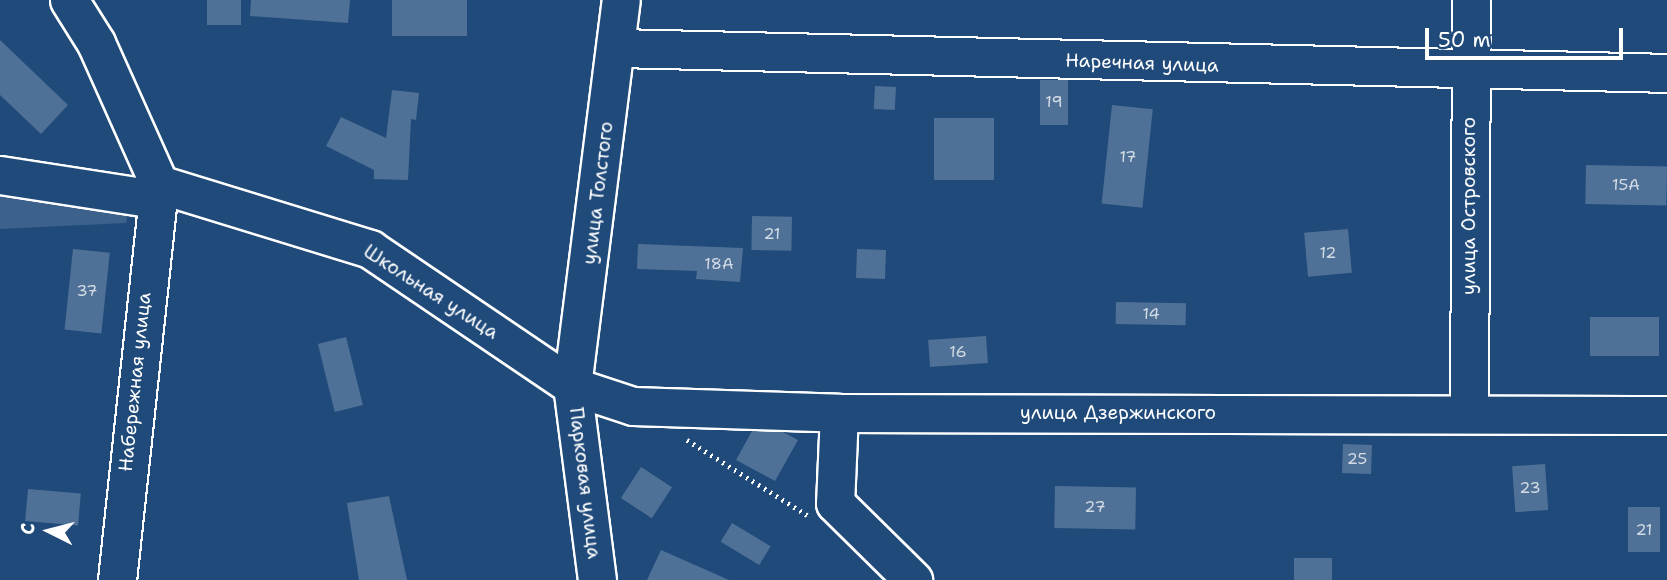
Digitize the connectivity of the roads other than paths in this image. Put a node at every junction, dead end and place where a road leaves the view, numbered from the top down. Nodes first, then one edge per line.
1 (69, 0) edge
2 (621, 0) edge
3 (1471, 0) edge
4 (617, 48) junction
5 (1470, 72) junction
6 (1667, 73) edge
7 (0, 175) edge
8 (157, 191) junction
9 (572, 386) junction
10 (1469, 412) junction
11 (839, 413) junction
12 (1667, 415) edge
13 (117, 580) edge
14 (597, 580) edge
15 (913, 580) edge

1 - 8 street
2 - 4 street, улица Толстого
3 - 5 street, улица Островского
4 - 5 street, Наречная улица
4 - 9 street, улица Толстого
5 - 6 street, Наречная улица
5 - 10 street, улица Островского
7 - 8 street, Школьная улица
8 - 9 street, Школьная улица
8 - 13 street, Набережная улица
9 - 11 street, улица Дзержинского
9 - 14 street, Парковая улица
10 - 11 street, улица Дзержинского
10 - 12 street, улица Дзержинского
11 - 15 street

